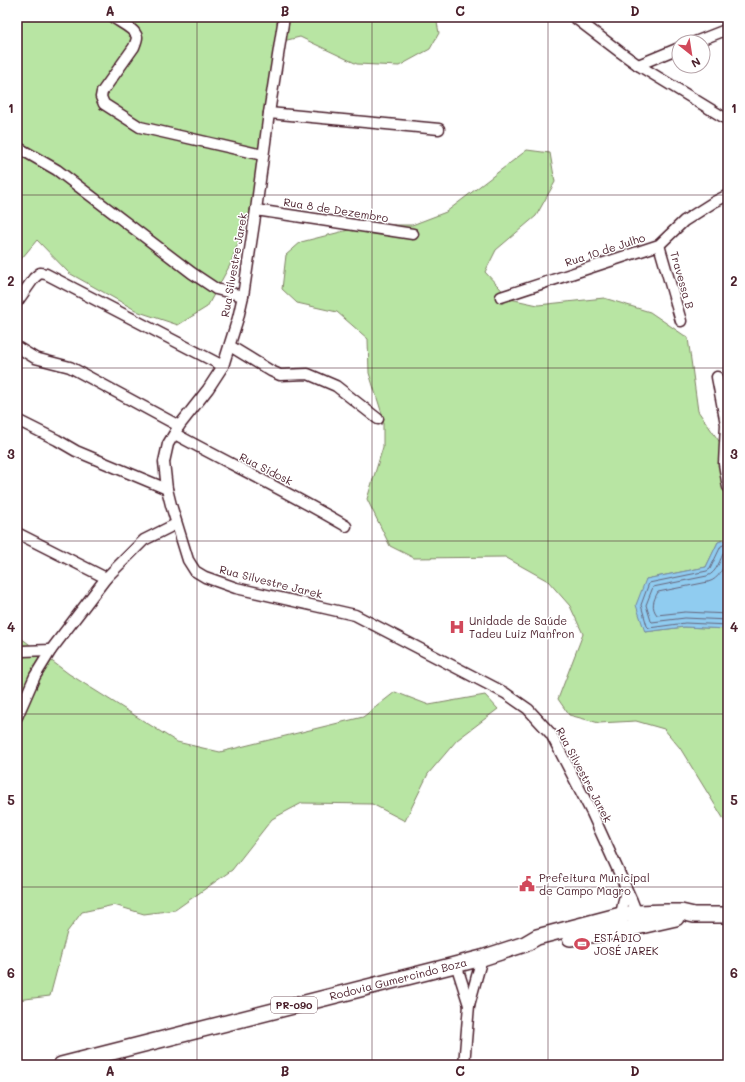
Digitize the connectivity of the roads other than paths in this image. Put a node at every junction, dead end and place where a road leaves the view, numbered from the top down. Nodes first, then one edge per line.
1 (284, 17) edge
2 (574, 17) edge
3 (114, 18) dead end
4 (728, 29) edge
5 (711, 36) edge
6 (671, 51) edge
7 (638, 65) junction
8 (269, 113) junction
9 (728, 120) edge
10 (439, 129) dead end
11 (17, 147) edge
12 (263, 155) junction
13 (728, 195) edge
14 (256, 210) junction
15 (414, 234) dead end
16 (659, 244) junction
17 (243, 296) junction
18 (501, 297) dead end
19 (17, 302) edge
20 (681, 321) dead end
21 (230, 346) junction
22 (17, 347) edge
23 (223, 366) junction
24 (717, 377) dead end
25 (378, 419) dead end
26 (17, 420) edge
27 (177, 430) junction
28 (728, 486) edge
29 (167, 489) junction
30 (176, 524) junction
31 (346, 526) dead end
32 (17, 533) edge
33 (106, 578) junction
34 (51, 650) junction
35 (17, 652) edge
36 (17, 717) edge
37 (626, 889) junction
38 (728, 915) edge
39 (639, 920) junction
40 (622, 923) junction
41 (482, 958) junction
42 (456, 964) junction
43 (469, 1005) junction
44 (61, 1065) edge
45 (464, 1065) edge

1 - 8 street, Rua Silvestre Jarek
2 - 7 street
3 - 12 street
4 - 5 street
6 - 7 street
7 - 9 street
8 - 10 street
8 - 12 street, Rua Silvestre Jarek
11 - 17 street
12 - 14 street, Rua Silvestre Jarek
13 - 16 street, Rua 10 de Julho
14 - 15 street, Rua 8 de Dezembro
14 - 17 street, Rua Silvestre Jarek
16 - 18 street, Rua 10 de Julho
16 - 20 street, Travessa B
17 - 21 street, Rua Silvestre Jarek
19 - 23 street
21 - 23 street, Rua Silvestre Jarek
21 - 25 street
22 - 27 street, Rua Sidosk
23 - 27 street, Rua Silvestre Jarek
24 - 28 street
26 - 29 street
27 - 29 street, Rua Silvestre Jarek
27 - 31 street, Rua Sidosk
29 - 30 street, Rua Silvestre Jarek
30 - 33 street
30 - 37 street, Rua Silvestre Jarek
32 - 33 street
33 - 34 street
34 - 35 street
34 - 36 street
37 - 39 street, Rua Silvestre Jarek
37 - 40 street
38 - 39 main road, Rodovia Gumercindo Boza / PR-090
39 - 40 main road, Rodovia Gumercindo Boza / PR-090
40 - 41 main road, Rodovia Gumercindo Boza / PR-090
41 - 42 main road, Rodovia Gumercindo Boza / PR-090
41 - 43 street
42 - 43 street
42 - 44 main road, Rodovia Gumercindo Boza / PR-090
43 - 45 street

